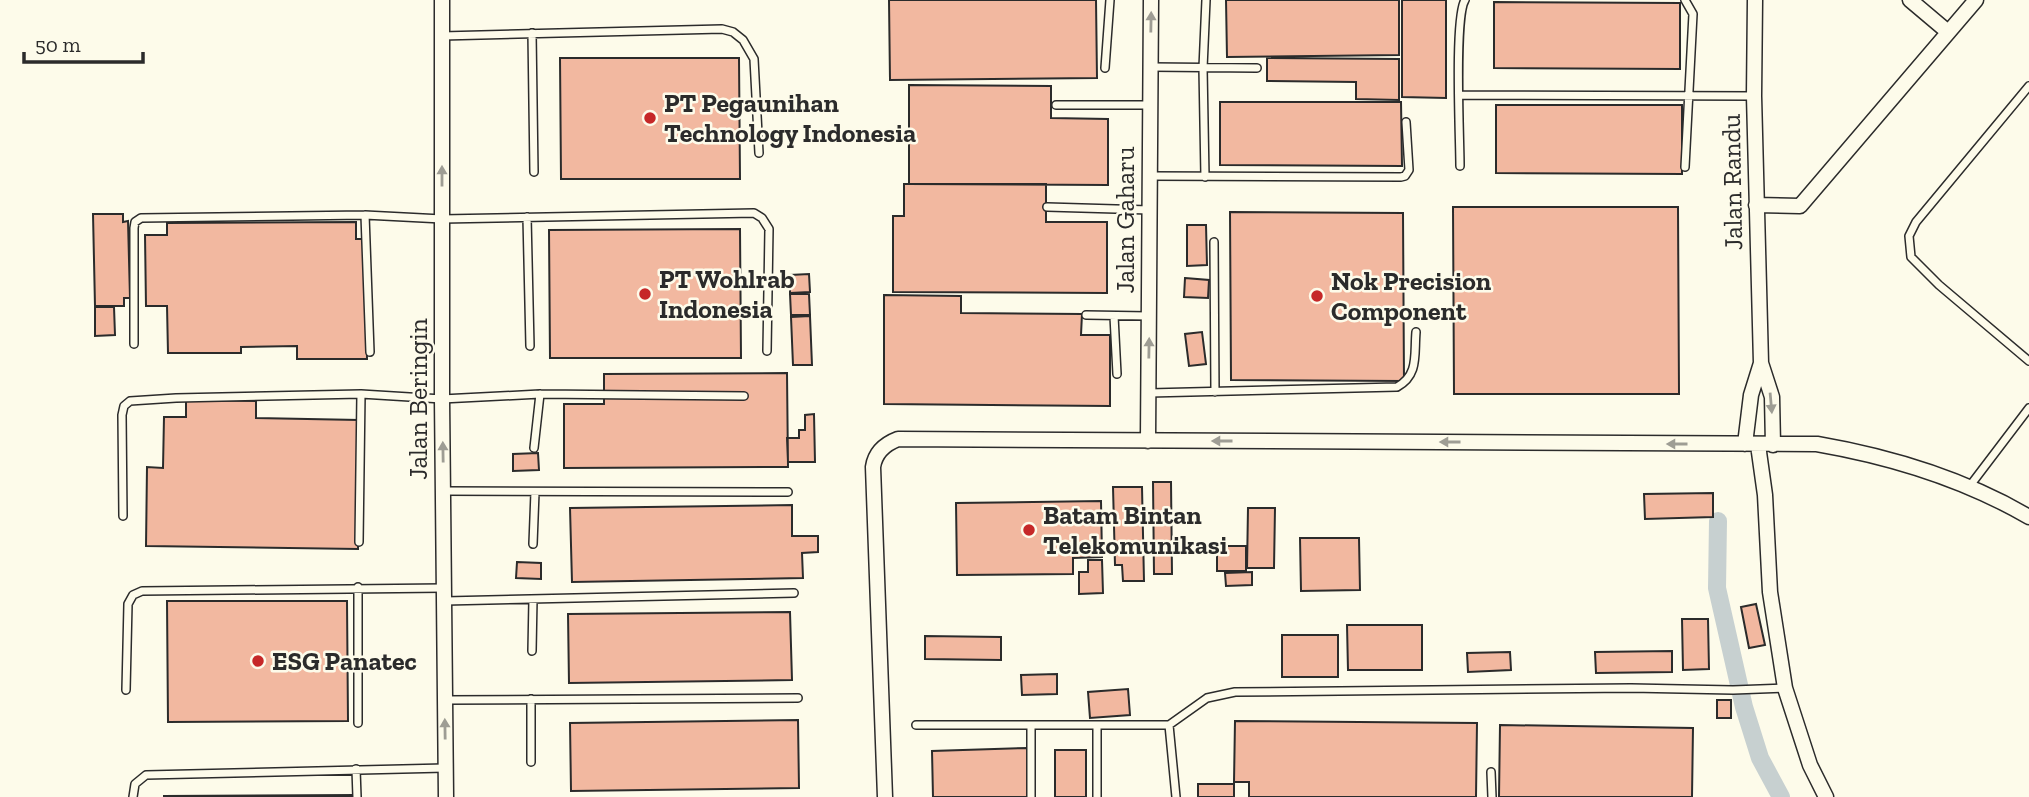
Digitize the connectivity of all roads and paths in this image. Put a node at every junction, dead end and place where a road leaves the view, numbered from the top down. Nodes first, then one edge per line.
1 (442, 0) edge
2 (1110, 0) edge
3 (1151, 0) edge
4 (1206, 0) edge
5 (1465, 0) edge
6 (1685, 0) edge
7 (1755, 0) edge
8 (1910, 0) edge
9 (1976, 0) edge
10 (1948, 32) junction
11 (532, 33) junction
12 (443, 36) junction
13 (1151, 67) junction
14 (1105, 68) dead end
15 (1203, 68) junction
16 (1257, 68) dead end
17 (2029, 86) edge
18 (1460, 95) junction
19 (1688, 96) junction
20 (1754, 96) junction
21 (1056, 105) dead end
22 (1150, 105) junction
23 (1406, 122) dead end
24 (759, 153) dead end
25 (1460, 166) dead end
26 (1685, 167) dead end
27 (534, 172) dead end
28 (1150, 176) junction
29 (1205, 177) junction
30 (1756, 205) junction
31 (1047, 207) dead end
32 (1150, 209) junction
33 (365, 215) junction
34 (527, 217) junction
35 (442, 219) junction
36 (1214, 242) dead end
37 (1086, 315) dead end
38 (1114, 316) junction
39 (1149, 316) junction
40 (1416, 332) dead end
41 (134, 344) dead end
42 (530, 346) dead end
43 (767, 351) dead end
44 (370, 352) dead end
45 (2029, 361) edge
46 (1761, 363) junction
47 (1117, 374) dead end
48 (1215, 392) junction
49 (1148, 393) junction
50 (361, 394) junction
51 (540, 394) junction
52 (744, 396) dead end
53 (442, 398) junction
54 (2029, 408) edge
55 (1148, 440) junction
56 (1759, 445) junction
57 (534, 448) dead end
58 (1969, 487) junction
59 (443, 491) junction
60 (535, 492) junction
61 (788, 492) dead end
62 (123, 516) dead end
63 (2029, 517) edge
64 (359, 542) dead end
65 (533, 544) dead end
66 (358, 587) junction
67 (794, 593) dead end
68 (445, 594) junction
69 (533, 599) junction
70 (532, 652) dead end
71 (1785, 688) junction
72 (126, 690) dead end
73 (797, 698) dead end
74 (531, 699) junction
75 (445, 700) junction
76 (358, 723) dead end
77 (916, 725) dead end
78 (1031, 725) junction
79 (1097, 725) junction
80 (1169, 726) junction
81 (531, 762) dead end
82 (446, 768) junction
83 (356, 769) junction
84 (1491, 772) dead end
85 (134, 797) edge
86 (357, 797) edge
87 (446, 797) edge
88 (885, 797) edge
89 (1031, 797) edge
90 (1097, 797) edge
91 (1176, 797) edge
92 (1492, 797) edge
93 (1826, 797) edge

1 - 12 street, Jalan Beringin
2 - 14 lane
13 -> 3 street, Jalan Gaharu
4 - 15 lane
5 - 18 lane
6 - 19 lane
7 - 20 street, Jalan Randu
8 - 10 street
9 - 10 street
10 - 30 street
11 - 12 lane
11 - 24 lane
11 - 27 lane
35 -> 12 street, Jalan Beringin
13 - 15 lane
13 - 22 street, Jalan Gaharu
15 - 16 lane
15 - 29 lane
17 - 45 lane
18 - 19 lane
18 - 25 lane
19 - 20 lane
19 - 26 lane
20 - 30 street, Jalan Randu
21 - 22 lane
22 - 28 street, Jalan Gaharu
23 - 29 lane
28 - 29 lane
28 - 32 street, Jalan Gaharu
30 - 46 street, Jalan Randu
31 - 32 lane
32 - 39 street, Jalan Gaharu
33 - 35 lane
33 - 41 lane
33 - 44 lane
34 - 35 lane
34 - 42 lane
34 - 43 lane
35 - 53 street, Jalan Beringin
36 - 48 lane
37 - 38 lane
38 - 39 lane
38 - 47 lane
49 -> 39 street, Jalan Gaharu
40 - 48 lane
46 - 56 street, Jalan Randu
46 -> 56 street, Jalan Randu
48 - 49 lane
49 - 55 street, Jalan Gaharu
50 - 53 lane
50 - 62 lane
50 - 64 lane
51 - 52 lane
51 - 53 lane
51 - 57 lane
59 -> 53 street, Jalan Beringin
54 - 58 lane
56 -> 55 street
55 - 88 street
56 - 58 street
56 - 71 street
58 - 63 street
59 - 60 lane
59 - 68 street, Jalan Beringin
60 - 61 lane
60 - 65 lane
66 - 68 lane
66 - 72 lane
66 - 76 lane
67 - 69 lane
68 - 69 lane
68 - 75 street, Jalan Beringin
69 - 70 lane
71 - 80 lane
71 - 93 street
73 - 74 lane
74 - 75 lane
74 - 81 lane
82 -> 75 street, Jalan Beringin
77 - 78 lane
78 - 79 lane
78 - 89 lane
79 - 80 lane
79 - 90 lane
80 - 91 lane
82 - 83 lane
82 - 87 street, Jalan Beringin
83 - 85 lane
83 - 86 lane
84 - 92 lane

